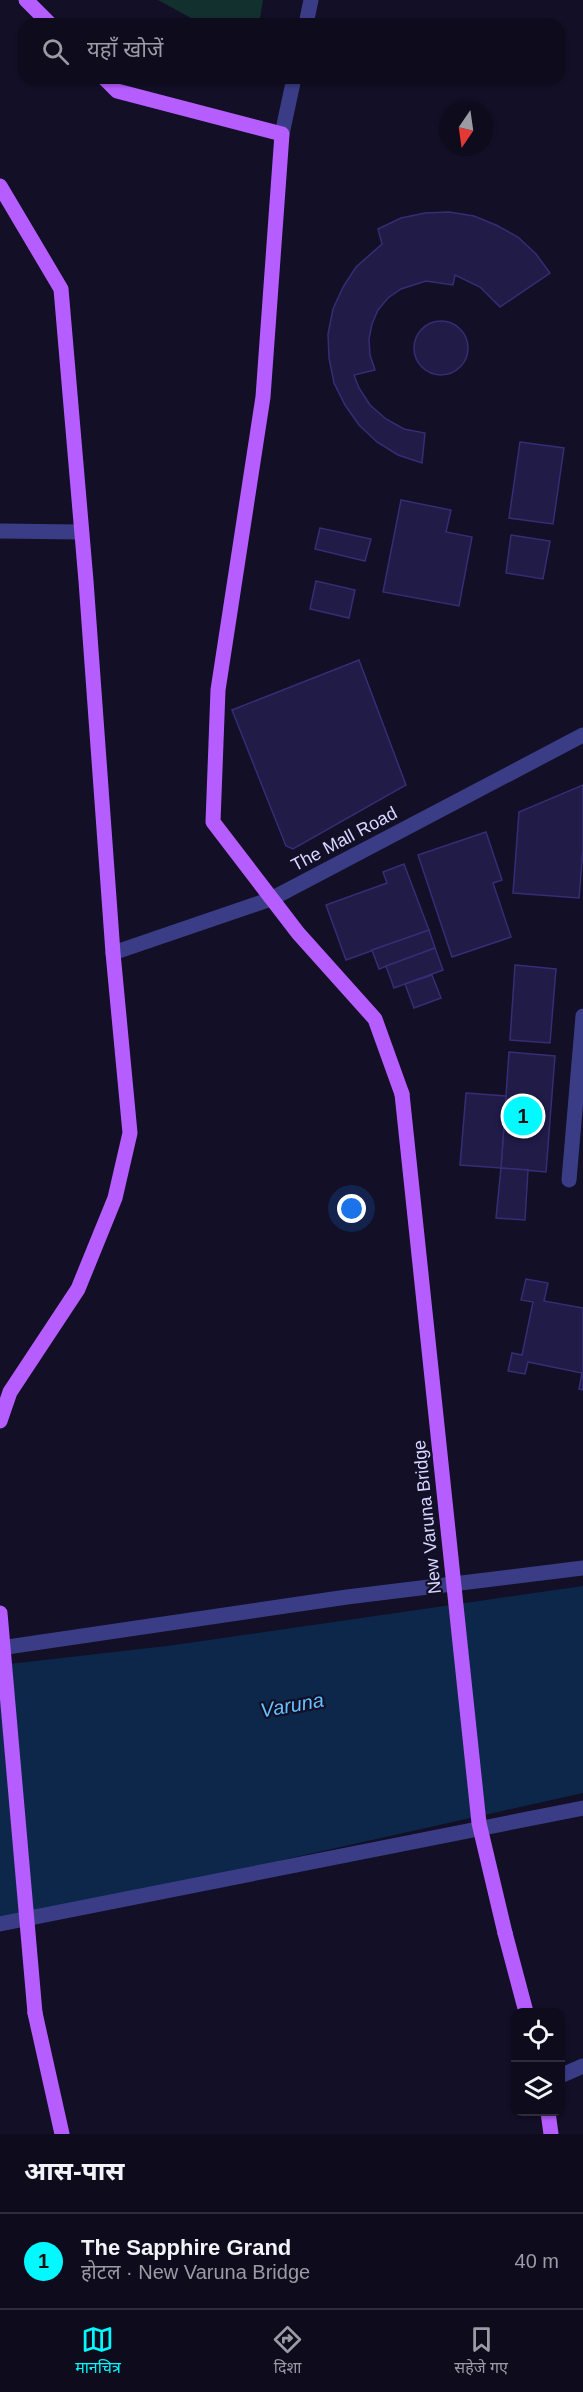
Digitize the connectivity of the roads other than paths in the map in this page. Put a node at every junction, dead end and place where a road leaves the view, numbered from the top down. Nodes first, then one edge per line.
1 (26, 0) edge
2 (311, 0) edge
3 (44, 18) edge
4 (307, 18) edge
5 (110, 84) edge
6 (293, 84) edge
7 (282, 134) junction
8 (0, 186) edge
9 (0, 531) edge
10 (81, 532) junction
11 (583, 735) edge
12 (272, 899) junction
13 (113, 953) junction
14 (583, 1016) edge
15 (569, 1180) dead end
16 (0, 1421) edge
17 (583, 1569) edge
18 (0, 1613) edge
19 (0, 1648) edge
20 (583, 1808) edge
21 (0, 1924) edge
22 (525, 2008) edge
23 (583, 2066) edge
24 (565, 2074) edge
25 (549, 2116) edge
26 (62, 2134) edge
27 (551, 2134) edge

1 - 3 main road
2 - 4 street
5 - 7 main road
6 - 7 street
7 - 12 main road, New Varuna Bridge
8 - 10 main road
9 - 10 street
10 - 13 main road
11 - 12 street, The Mall Road
12 - 13 street, The Mall Road
12 - 22 main road, New Varuna Bridge, bridge
13 - 16 main road
14 - 15 street
17 - 19 street
18 - 26 main road, bridge
20 - 21 street
23 - 24 street
25 - 27 main road

